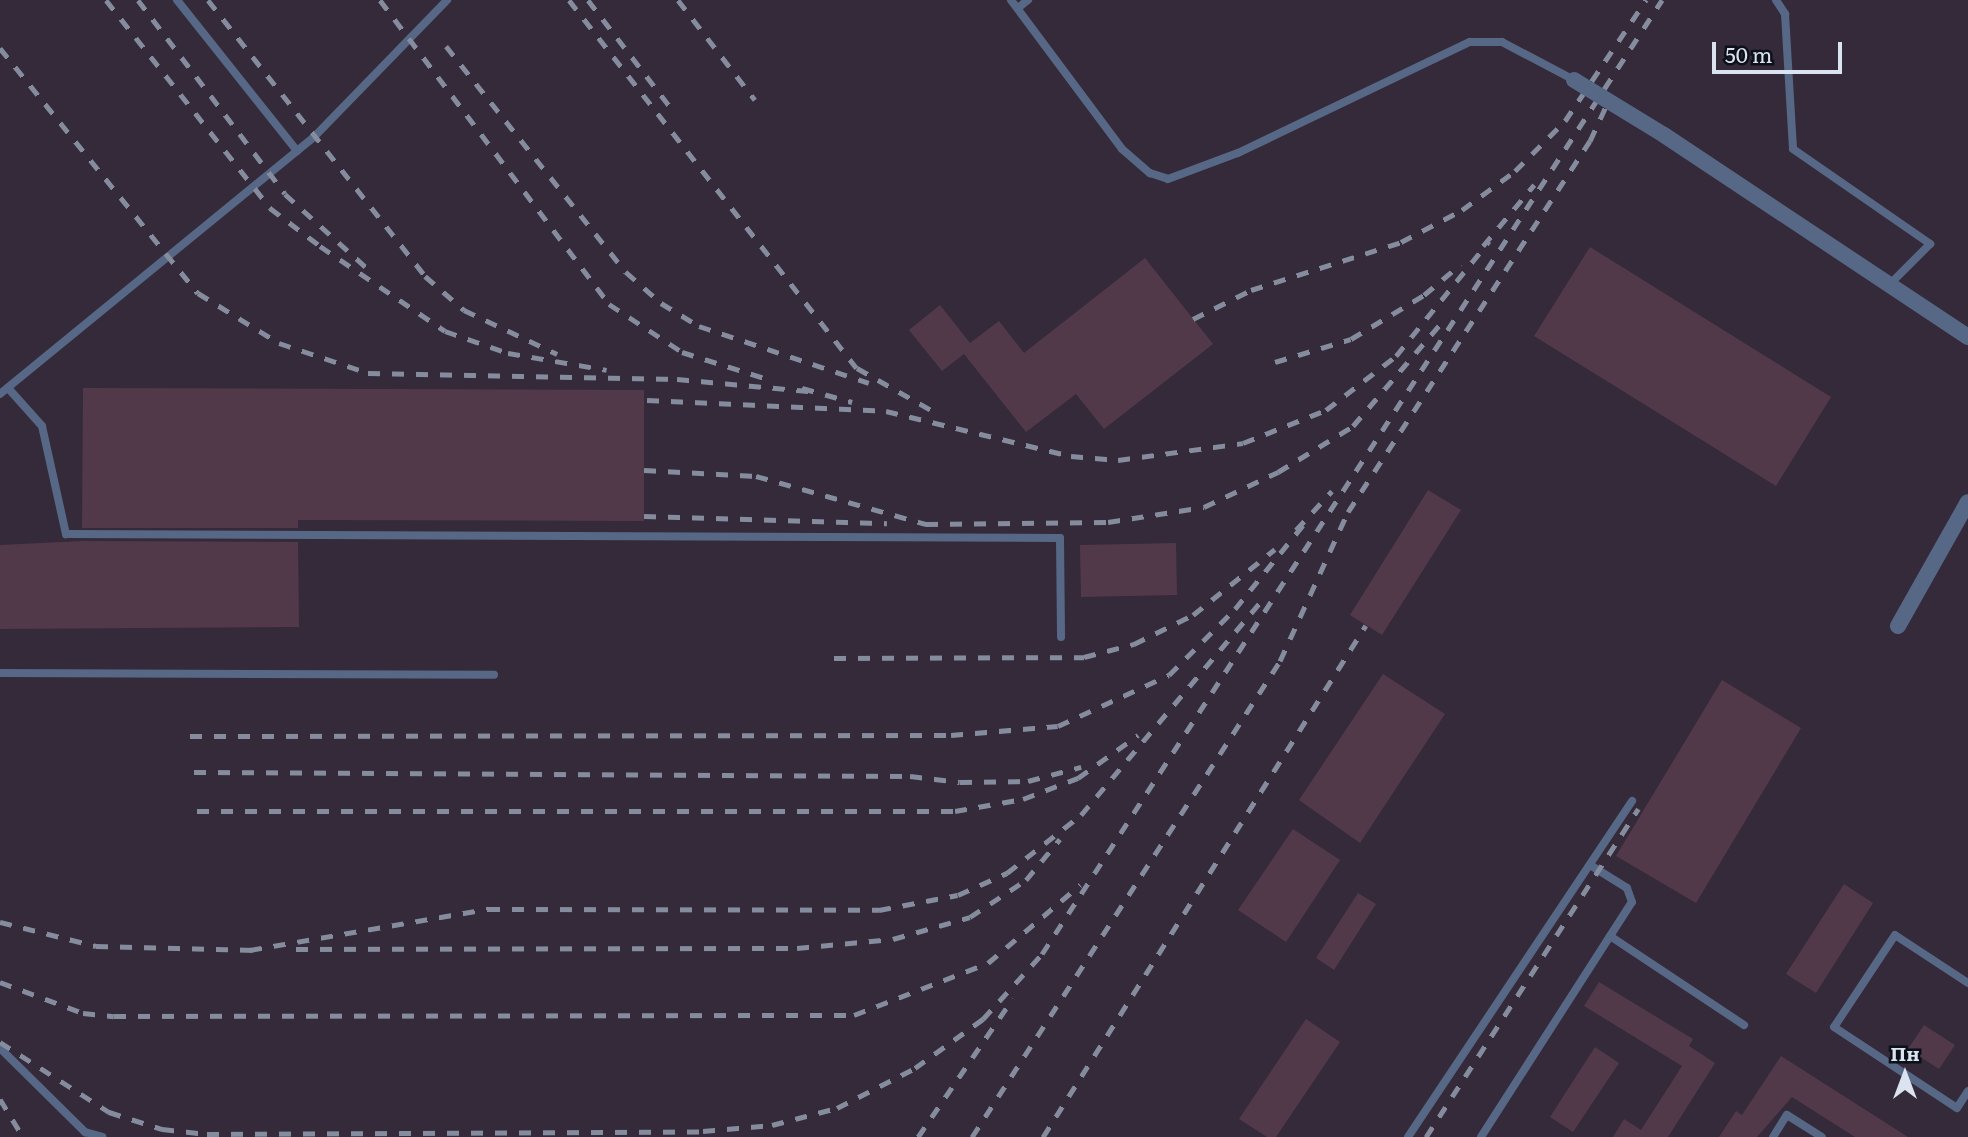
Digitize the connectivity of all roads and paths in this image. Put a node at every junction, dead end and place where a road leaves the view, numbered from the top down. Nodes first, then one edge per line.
1 (177, 0) edge
2 (447, 0) edge
3 (1011, 0) edge
4 (1028, 0) edge
5 (1776, 0) edge
6 (1018, 8) junction
7 (1574, 80) joint
8 (297, 151) junction
9 (1888, 286) junction
10 (1968, 337) edge
11 (4, 391) edge
12 (1968, 502) edge
13 (1898, 626) dead end
14 (1061, 637) dead end
15 (0, 673) edge
16 (494, 675) dead end
17 (1632, 801) dead end
18 (1590, 865) junction
19 (1610, 936) junction
20 (1968, 983) edge
21 (1744, 1025) dead end
22 (0, 1048) edge
23 (1968, 1091) edge
24 (102, 1137) edge
25 (1408, 1137) edge
26 (1481, 1137) edge
27 (1773, 1137) edge
28 (1822, 1137) edge

1 - 8 lane
2 - 8 lane
3 - 6 lane
4 - 6 lane
5 - 9 lane
6 - 7 lane
7 - 9 street, bridge
8 - 11 lane
9 - 10 street
11 - 14 lane
12 - 13 street
15 - 16 lane
17 - 18 lane
18 - 19 lane
18 - 25 lane
19 - 21 lane
19 - 26 lane
20 - 23 lane
22 - 24 lane
27 - 28 lane

